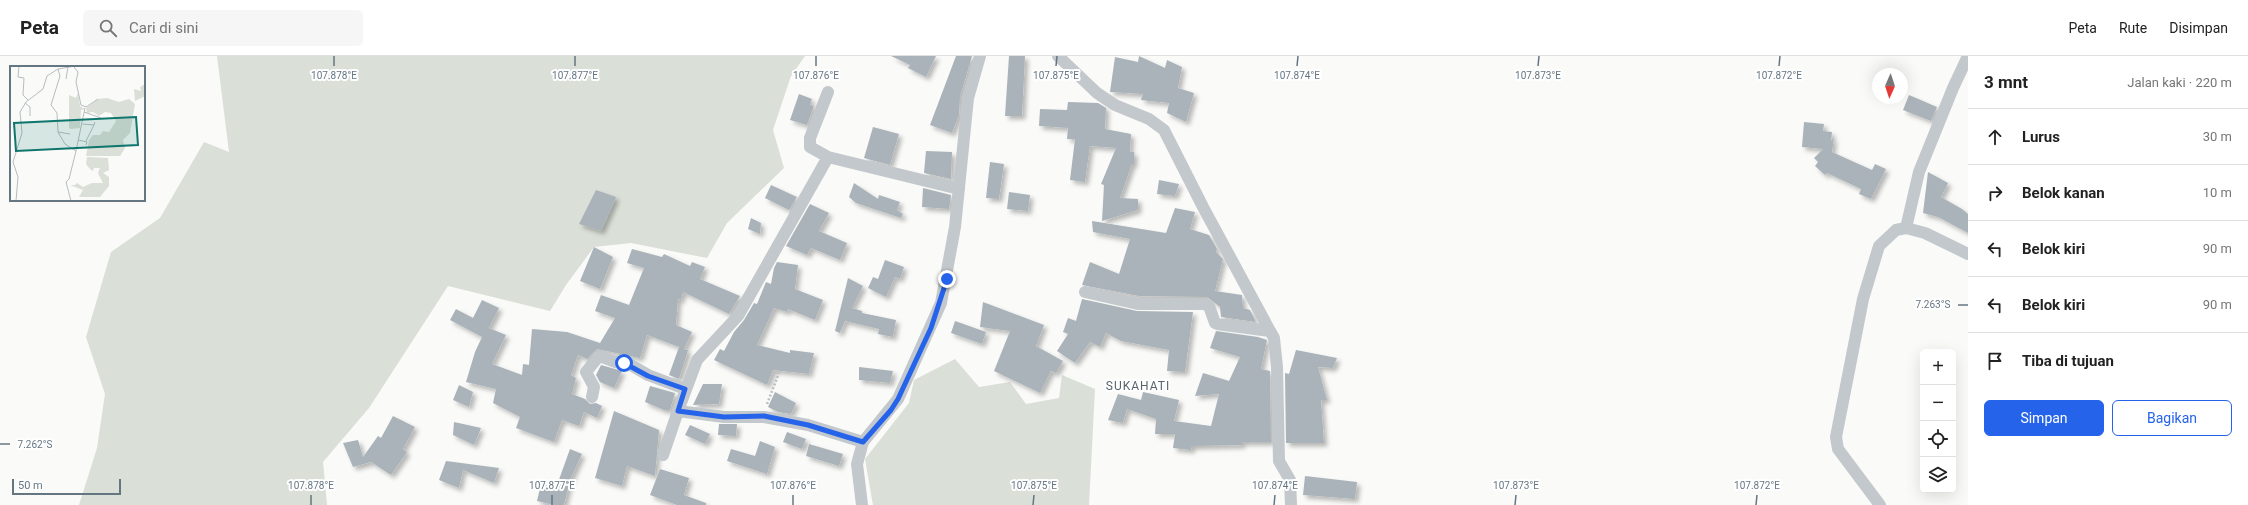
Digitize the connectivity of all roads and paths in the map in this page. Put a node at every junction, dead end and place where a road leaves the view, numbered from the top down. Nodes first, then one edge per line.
1 (980, 56) edge
2 (1058, 56) edge
3 (1968, 56) edge
4 (828, 92) dead end
5 (828, 157) junction
6 (959, 189) junction
7 (1906, 228) junction
8 (1968, 254) edge
9 (1085, 292) dead end
10 (1270, 331) junction
11 (779, 373) dead end
12 (685, 389) junction
13 (592, 397) dead end
14 (678, 411) junction
15 (764, 416) junction
16 (863, 442) junction
17 (663, 455) dead end
18 (862, 505) edge
19 (1291, 505) edge
20 (1880, 505) edge

1 - 6 street
2 - 10 street
3 - 7 street
4 - 5 street
5 - 6 street
5 - 12 street
6 - 16 street
7 - 8 street
7 - 20 street
9 - 10 street
10 - 19 street
11 - 15 path
12 - 13 street
12 - 14 street
14 - 15 street
14 - 17 street
15 - 16 street
16 - 18 street

